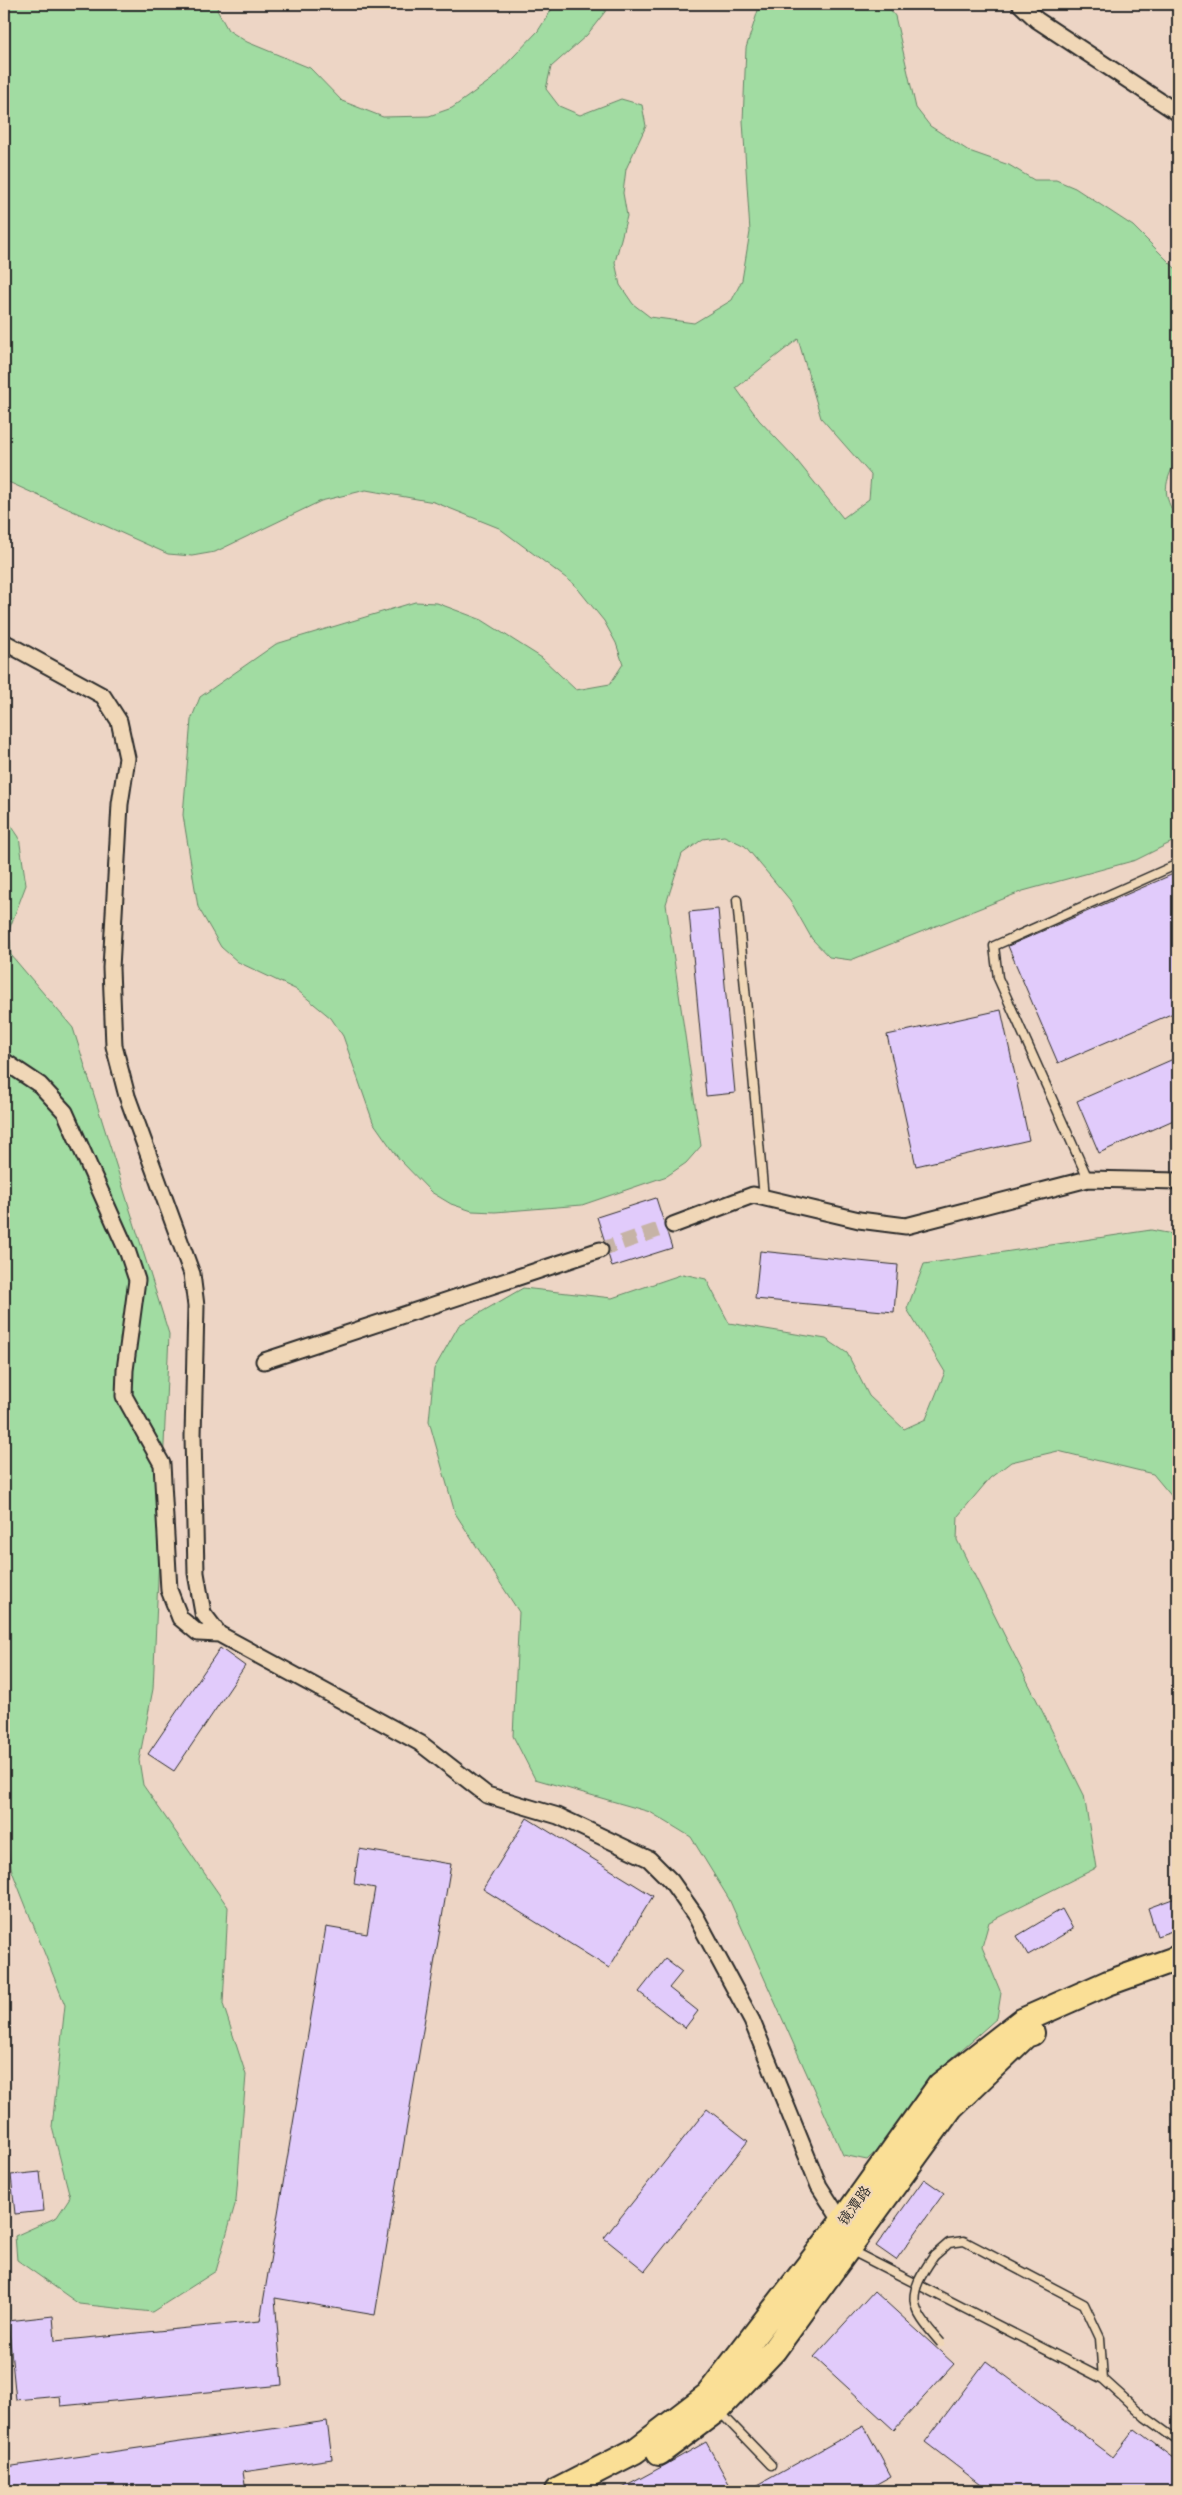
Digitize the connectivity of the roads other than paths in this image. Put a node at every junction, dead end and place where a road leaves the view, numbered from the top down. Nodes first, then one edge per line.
1 (1020, 4) edge
2 (1178, 113) edge
3 (4, 642) edge
4 (1178, 864) edge
5 (737, 900) dead end
6 (4, 1061) edge
7 (1088, 1179) junction
8 (1178, 1181) edge
9 (764, 1198) junction
10 (673, 1225) tunnel mouth
11 (600, 1250) tunnel mouth
12 (264, 1361) dead end
13 (219, 1634) junction
14 (1178, 1958) edge
15 (1178, 1975) edge
16 (842, 2222) junction
17 (848, 2249) junction
18 (941, 2342) dead end
19 (1103, 2379) junction
20 (718, 2409) junction
21 (1178, 2441) edge
22 (772, 2465) dead end
23 (557, 2491) edge
24 (592, 2491) edge

1 - 2 street
3 - 13 street
4 - 7 lane
5 - 9 lane
6 - 13 street
7 - 8 street
7 - 9 street
9 - 10 street
11 - 12 street
13 - 16 street
14 - 16 main road, 镜潭路
15 - 17 main road, 镜潭路
16 - 23 main road, 镜潭路
17 - 19 lane
17 - 20 main road, 镜潭路
18 - 19 lane, bridge
19 - 21 lane
20 - 22 lane
20 - 24 main road, 镜潭路

